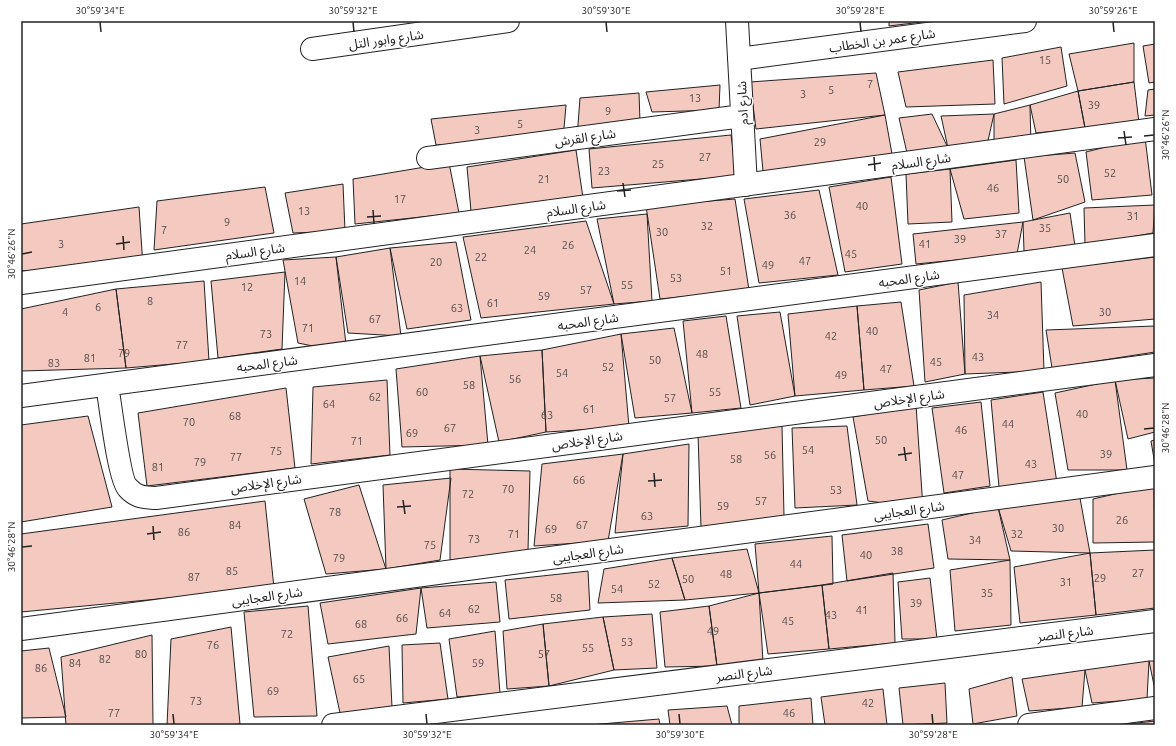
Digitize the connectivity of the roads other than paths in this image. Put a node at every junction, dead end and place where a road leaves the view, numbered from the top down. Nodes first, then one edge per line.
1 (508, 21) edge
2 (737, 21) edge
3 (1025, 21) edge
4 (312, 50) dead end
5 (739, 59) junction
6 (742, 116) junction
7 (1155, 129) edge
8 (428, 158) dead end
9 (746, 185) junction
10 (1155, 245) edge
11 (21, 283) edge
12 (1155, 365) edge
13 (107, 384) junction
14 (21, 396) edge
15 (1155, 477) edge
16 (1155, 621) edge
17 (21, 629) edge
18 (1155, 708) edge
19 (332, 725) edge
20 (1029, 725) edge

1 - 4 street, شارع وابور التل
2 - 5 street, شارع ادم
3 - 5 street, شارع عمر بن الخطاب
5 - 6 street, شارع ادم
6 - 8 street, شارع القرش
6 - 9 street, شارع ادم
7 - 9 street, شارع السلام
9 - 11 street, شارع السلام
10 - 13 street, شارع المحبه
12 - 13 street, شارع الإخلاص
13 - 14 street, شارع المحبه
15 - 17 street, شارع العجايبى
16 - 19 street, شارع النصر
18 - 20 street

